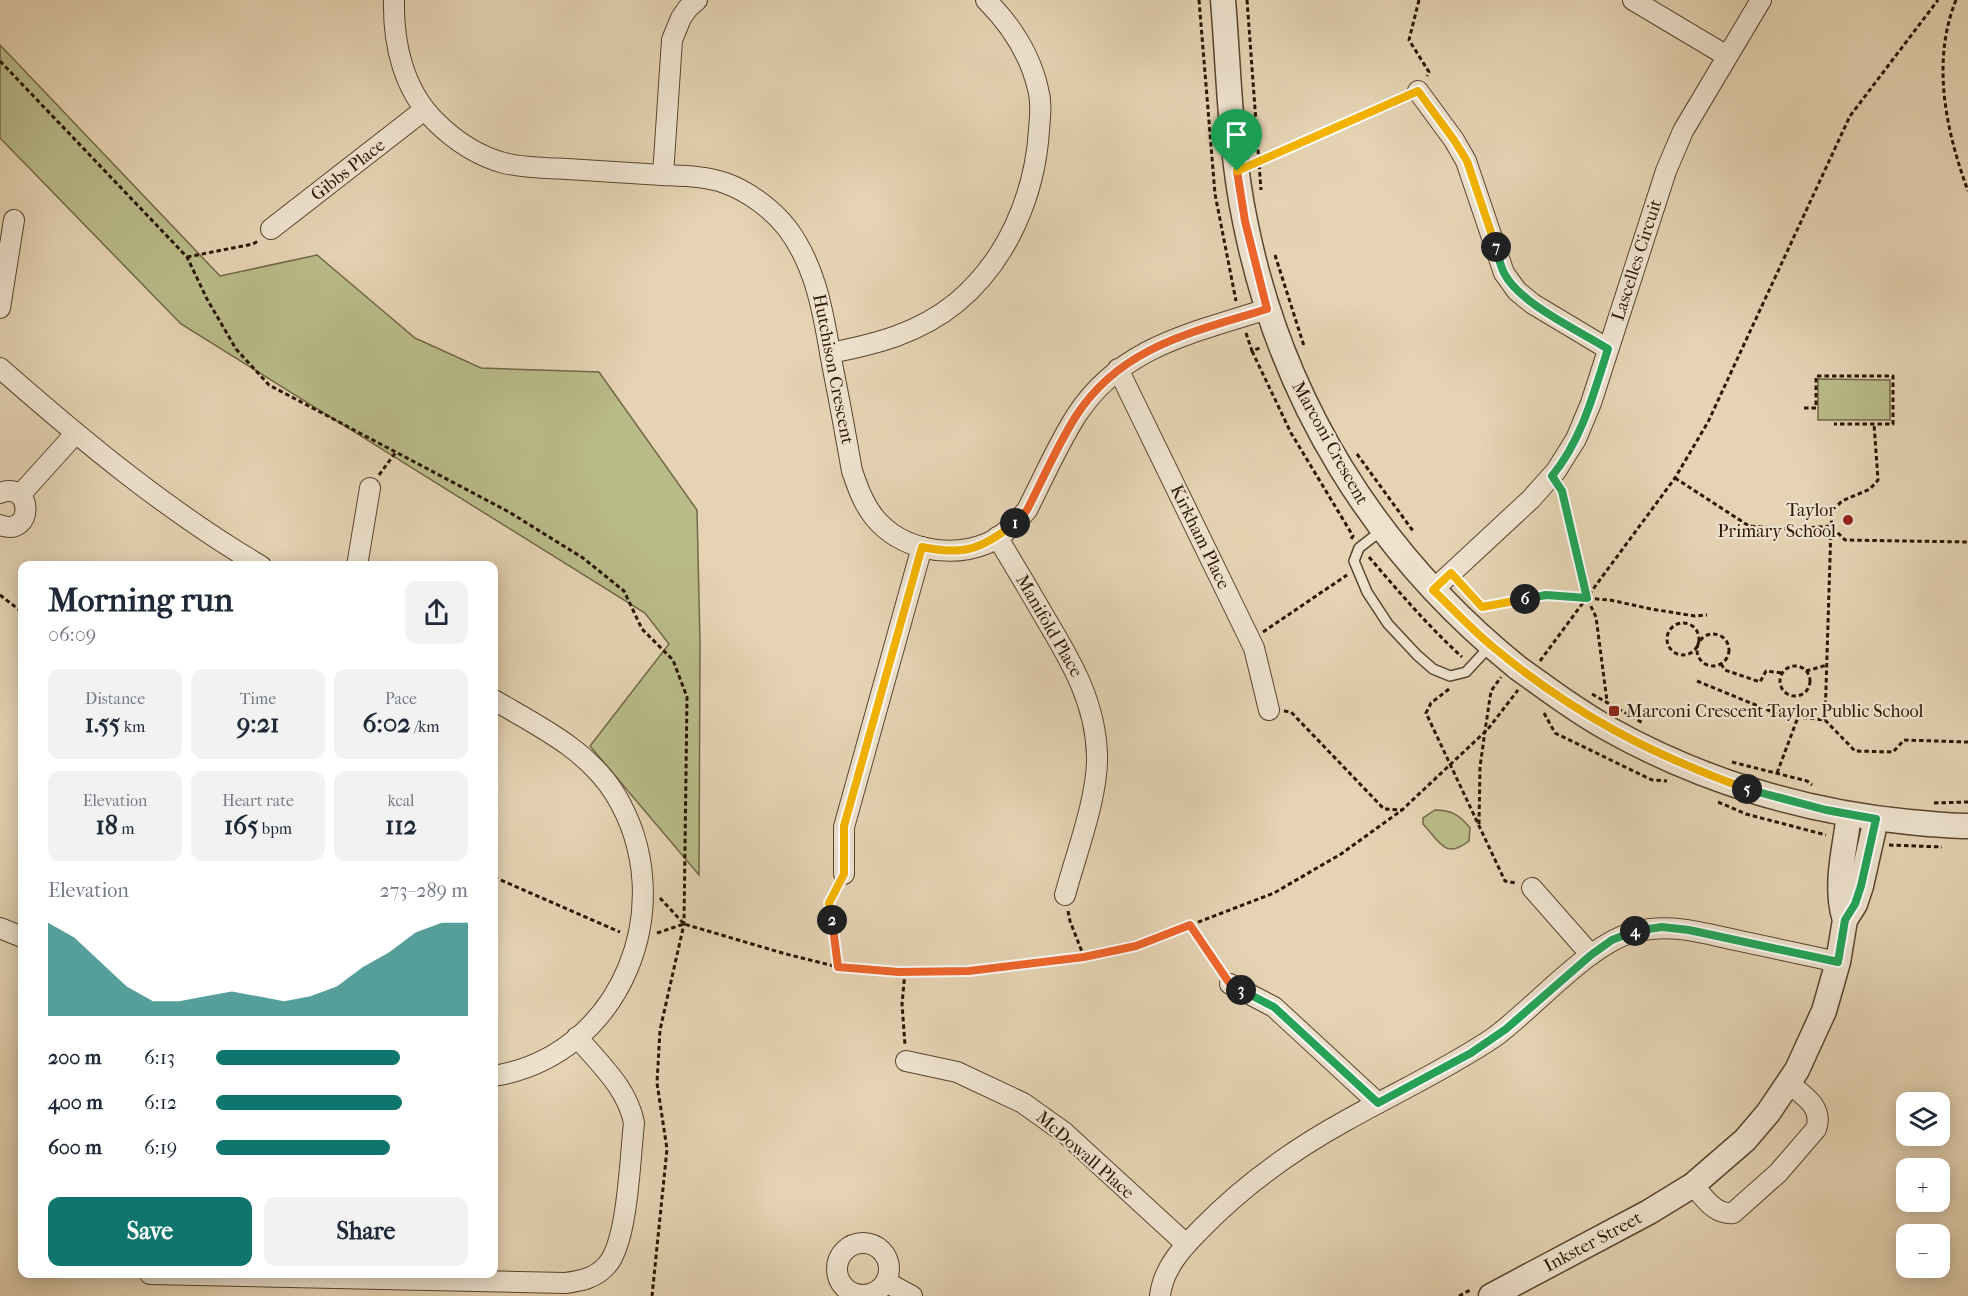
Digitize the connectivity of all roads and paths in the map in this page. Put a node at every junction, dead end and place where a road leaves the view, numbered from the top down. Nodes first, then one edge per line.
1 (394, 0) edge
2 (697, 0) edge
3 (986, 0) edge
4 (1199, 0) edge
5 (1223, 0) edge
6 (1247, 0) edge
7 (1419, 0) edge
8 (1633, 0) edge
9 (1761, 0) edge
10 (1938, 0) edge
11 (1956, 0) edge
12 (1727, 56) junction
13 (0, 61) edge
14 (1418, 91) junction
15 (424, 110) junction
16 (1259, 161) junction
17 (1237, 171) junction
18 (663, 175) junction
19 (1968, 191) edge
20 (1262, 195) dead end
21 (14, 220) dead end
22 (271, 229) joint
23 (1273, 246) dead end
24 (187, 257) junction
25 (1236, 304) dead end
26 (0, 308) edge
27 (1267, 309) junction
28 (1305, 347) dead end
29 (1608, 349) junction
30 (1252, 351) dead end
31 (831, 352) junction
32 (0, 368) edge
33 (1118, 369) junction
34 (1804, 408) dead end
35 (1834, 424) dead end
36 (1874, 424) junction
37 (75, 434) junction
38 (396, 452) junction
39 (1358, 454) dead end
40 (1552, 476) junction
41 (1675, 478) junction
42 (370, 488) joint
43 (0, 493) edge
44 (20, 495) junction
45 (0, 525) edge
46 (1831, 526) junction
47 (1382, 530) junction
48 (1415, 535) dead end
49 (1353, 536) junction
50 (997, 537) junction
51 (1349, 542) dead end
52 (1968, 542) edge
53 (922, 547) junction
54 (1361, 547) junction
55 (249, 561) edge
56 (358, 561) edge
57 (1344, 568) dead end
58 (1451, 573) junction
59 (1433, 590) junction
60 (0, 595) edge
61 (1587, 598) junction
62 (18, 609) edge
63 (1707, 615) dead end
64 (1250, 640) junction
65 (1699, 644) junction
66 (1490, 645) junction
67 (1720, 664) junction
68 (1827, 665) junction
69 (1473, 666) junction
70 (1806, 671) junction
71 (1783, 673) junction
72 (1527, 677) junction
73 (1697, 681) dead end
74 (1451, 687) dead end
75 (1607, 701) dead end
76 (498, 702) edge
77 (1542, 709) dead end
78 (1269, 710) joint
79 (1798, 717) junction
80 (1825, 720) junction
81 (1485, 731) junction
82 (1968, 742) edge
83 (1727, 762) dead end
84 (1451, 764) junction
85 (1777, 773) junction
86 (1672, 782) dead end
87 (1817, 789) dead end
88 (1715, 800) dead end
89 (1968, 802) edge
90 (1933, 804) dead end
91 (1402, 810) junction
92 (1849, 814) junction
93 (1876, 819) junction
94 (1479, 824) junction
95 (1968, 826) edge
96 (1845, 845) junction
97 (1870, 845) junction
98 (1950, 847) dead end
99 (844, 874) joint
100 (643, 878) junction
101 (498, 879) edge
102 (1532, 888) joint
103 (1065, 895) joint
104 (1845, 920) junction
105 (684, 924) junction
106 (1190, 925) junction
107 (0, 928) edge
108 (18, 935) edge
109 (638, 940) junction
110 (1591, 955) junction
111 (1084, 957) junction
112 (1838, 962) junction
113 (838, 967) junction
114 (905, 972) junction
115 (1230, 984) joint
116 (577, 1037) junction
117 (906, 1061) joint
118 (498, 1075) edge
119 (1788, 1083) junction
120 (1378, 1103) junction
121 (1692, 1185) junction
122 (1186, 1244) junction
123 (334, 1278) edge
124 (886, 1282) dead end
125 (1486, 1290) edge
126 (652, 1296) edge
127 (912, 1296) edge
128 (1160, 1296) edge
129 (1459, 1296) edge

1 - 15 street, Hutchison Crescent
2 - 18 street
3 - 31 street
4 - 25 path
5 - 17 street, Marconi Crescent
6 - 16 path
7 - 14 path
8 - 12 street
9 - 12 street, Lascelles Circuit
10 - 41 path
11 - 19 path
12 - 29 street, Lascelles Circuit
13 - 24 path
14 - 16 path
14 - 29 street
15 - 18 street, Hutchison Crescent
15 - 22 street, Gibbs Place
16 - 17 path
16 - 20 path
17 - 27 street, Marconi Crescent
18 - 31 street, Hutchison Crescent
21 - 26 street
22 - 24 path
23 - 28 path
24 - 38 path
27 - 33 street, Hutchison Crescent
27 - 47 street, Marconi Crescent
29 - 40 street, Lascelles Circuit
30 - 49 path
31 - 53 street, Hutchison Crescent
32 - 37 street
33 - 50 street, Hutchison Crescent
33 - 64 street, Kirkham Place
34 - 36 path
35 - 36 path
36 - 46 path
37 - 44 street
37 - 55 street
38 - 42 path
38 - 105 path
39 - 48 path
40 - 58 street, Lascelles Circuit
40 - 61 path
41 - 46 path
41 - 61 path
42 - 56 street
43 - 44 street
44 - 45 street
46 - 52 path
46 - 68 path
47 - 54 lane
47 - 59 street, Marconi Crescent
49 - 51 path
49 - 54 path
50 - 53 street, Hutchison Crescent
50 - 103 street, Manifold Place
53 - 99 street
54 - 69 path
54 - 69 lane
57 - 64 path
58 - 59 street, Lascelles Circuit
58 - 61 path
59 - 66 street, Marconi Crescent
60 - 62 path
61 - 63 path
61 - 72 path
61 - 75 path
64 - 78 street, Kirkham Place
65 - 65 path
65 - 67 path
65 - 67 path
66 - 69 lane
66 - 72 street, Marconi Crescent
67 - 71 path
68 - 70 path
68 - 80 path
69 - 81 path
70 - 71 path
70 - 71 path
72 - 81 path
72 - 92 street, Marconi Crescent
73 - 79 path
74 - 84 path
76 - 100 street
77 - 86 path
78 - 91 path
79 - 80 path
79 - 85 path
80 - 82 path
81 - 84 path
81 - 94 path
83 - 85 path
84 - 91 path
84 - 94 path
85 - 87 path
88 - 96 path
89 - 90 path
91 - 106 path
92 - 93 street, Marconi Crescent
92 - 96 street, Inkster Street
93 - 95 street, Marconi Crescent
93 - 97 street, Inkster Street
94 - 102 path
96 - 104 street, Inkster Street
97 - 98 path
97 - 104 street, Inkster Street
99 - 113 path
100 - 105 path
100 - 109 street
101 - 109 path
102 - 110 street
103 - 111 path
104 - 112 street, Inkster Street
105 - 109 path
105 - 113 path
105 - 126 path
106 - 111 path
106 - 115 path
107 - 108 street
109 - 116 street
110 - 112 street
110 - 120 street
111 - 114 path
112 - 119 street, Inkster Street
113 - 114 path
114 - 117 path
115 - 120 street
116 - 118 street
116 - 123 street
117 - 122 street, McDowall Place
119 - 121 street, Inkster Street
119 - 121 street
120 - 122 street
121 - 125 street, Inkster Street
122 - 128 street
124 - 127 street
125 - 129 path

